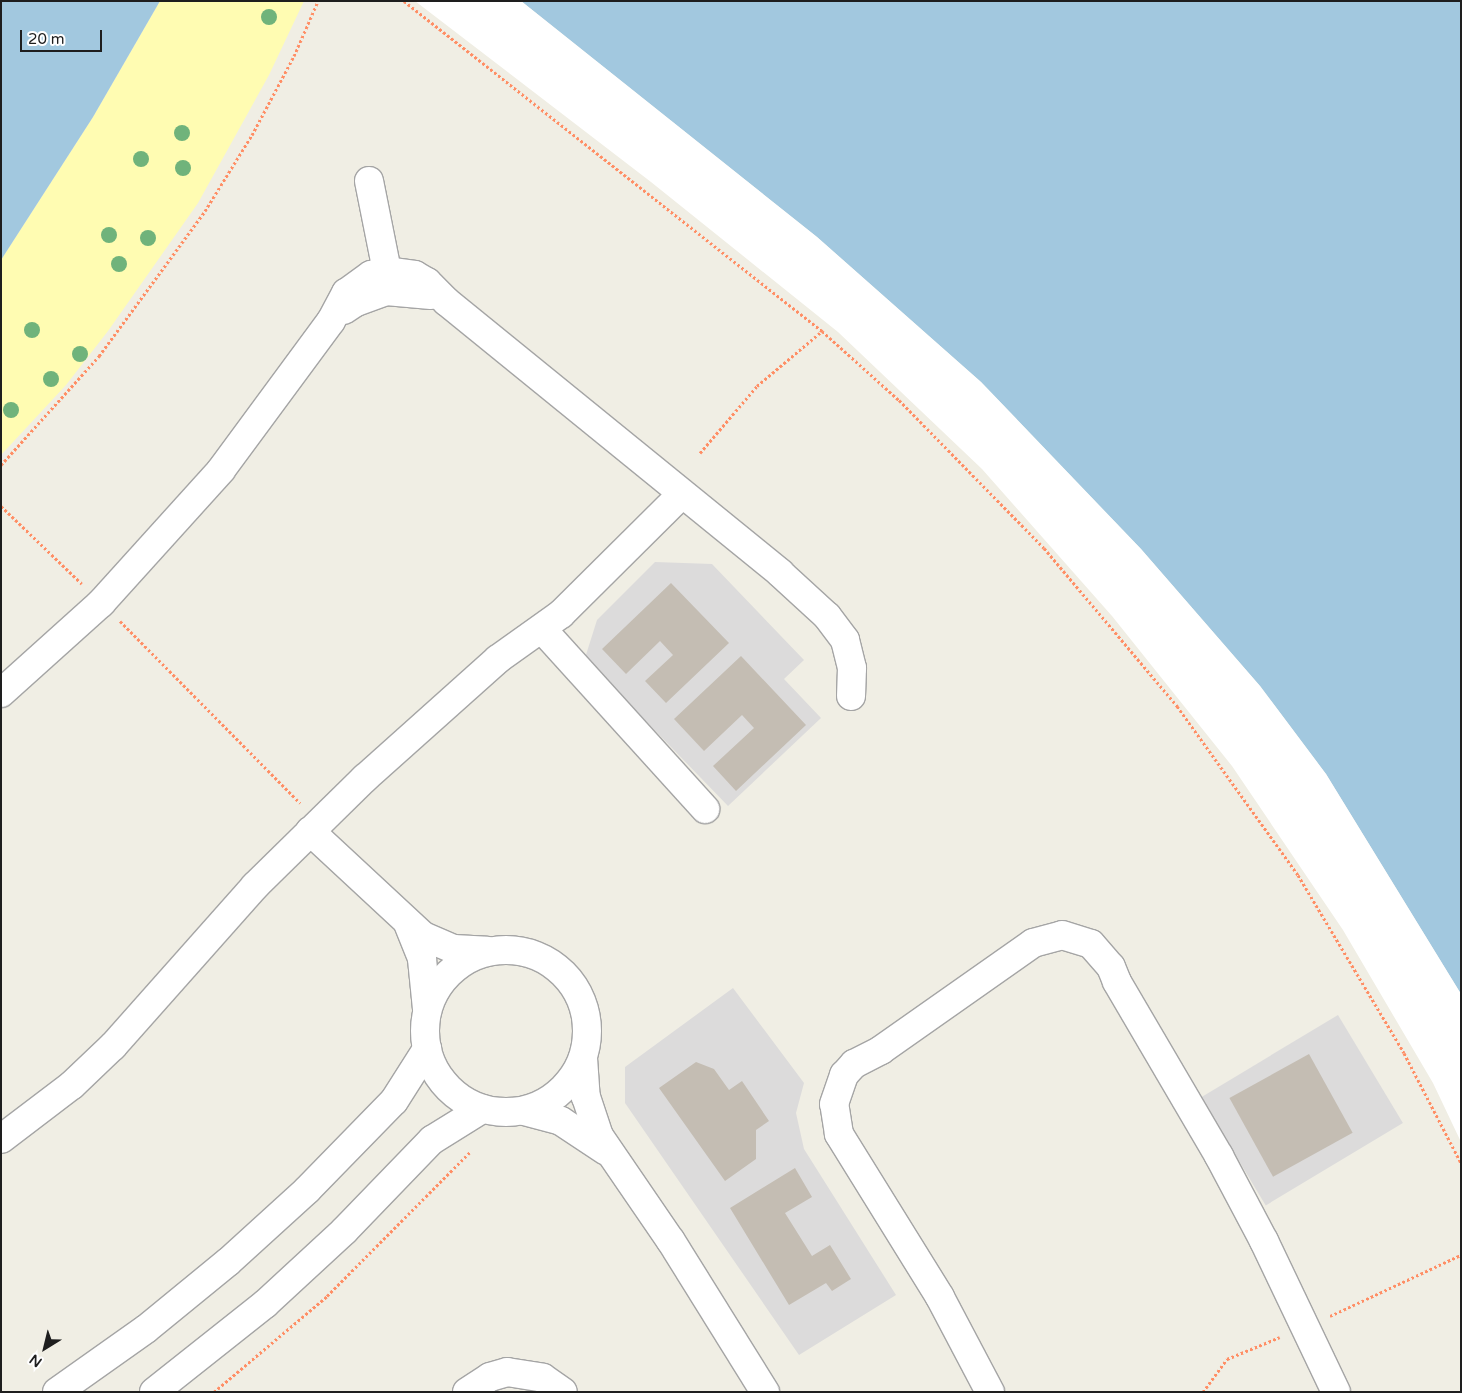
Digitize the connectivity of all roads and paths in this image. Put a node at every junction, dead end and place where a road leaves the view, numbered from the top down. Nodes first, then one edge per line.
1 (318, 1) edge
2 (404, 1) edge
3 (369, 181) dead end
4 (387, 271) junction
5 (447, 302) junction
6 (331, 321) junction
7 (822, 331) junction
8 (700, 453) dead end
9 (1, 465) edge
10 (682, 494) junction
11 (1, 506) edge
12 (101, 603) junction
13 (542, 629) junction
14 (1, 693) edge
15 (851, 696) dead end
16 (705, 809) dead end
17 (314, 827) junction
18 (409, 926) junction
19 (487, 951) junction
20 (426, 1012) junction
21 (427, 1049) junction
22 (584, 1058) junction
23 (482, 1109) junction
24 (524, 1111) junction
25 (1, 1139) edge
26 (470, 1152) dead end
27 (609, 1154) junction
28 (1461, 1163) edge
29 (57, 1392) edge
30 (154, 1392) edge
31 (214, 1392) edge
32 (467, 1392) edge
33 (481, 1392) edge
34 (519, 1392) edge
35 (562, 1392) edge
36 (765, 1392) edge
37 (990, 1392) edge
38 (1336, 1392) edge

1 - 9 path
2 - 7 path
3 - 4 street
4 - 5 street
4 - 6 street
5 - 6 street
5 - 10 street
6 - 12 street
7 - 8 path
7 - 28 path
10 - 13 street
10 - 15 street
11 - 12 path
12 - 14 street
12 - 17 path
13 - 16 street
13 - 17 street
17 - 18 street
17 - 25 street
18 - 19 street
18 - 20 street
19 - 20 street
19 - 22 street
20 - 21 street
21 - 23 street
21 - 29 street
22 - 24 street
22 - 27 street
23 - 24 street
23 - 30 street
24 - 27 street
26 - 31 path
27 - 36 street
32 - 35 street
33 - 34 street
37 - 38 street

